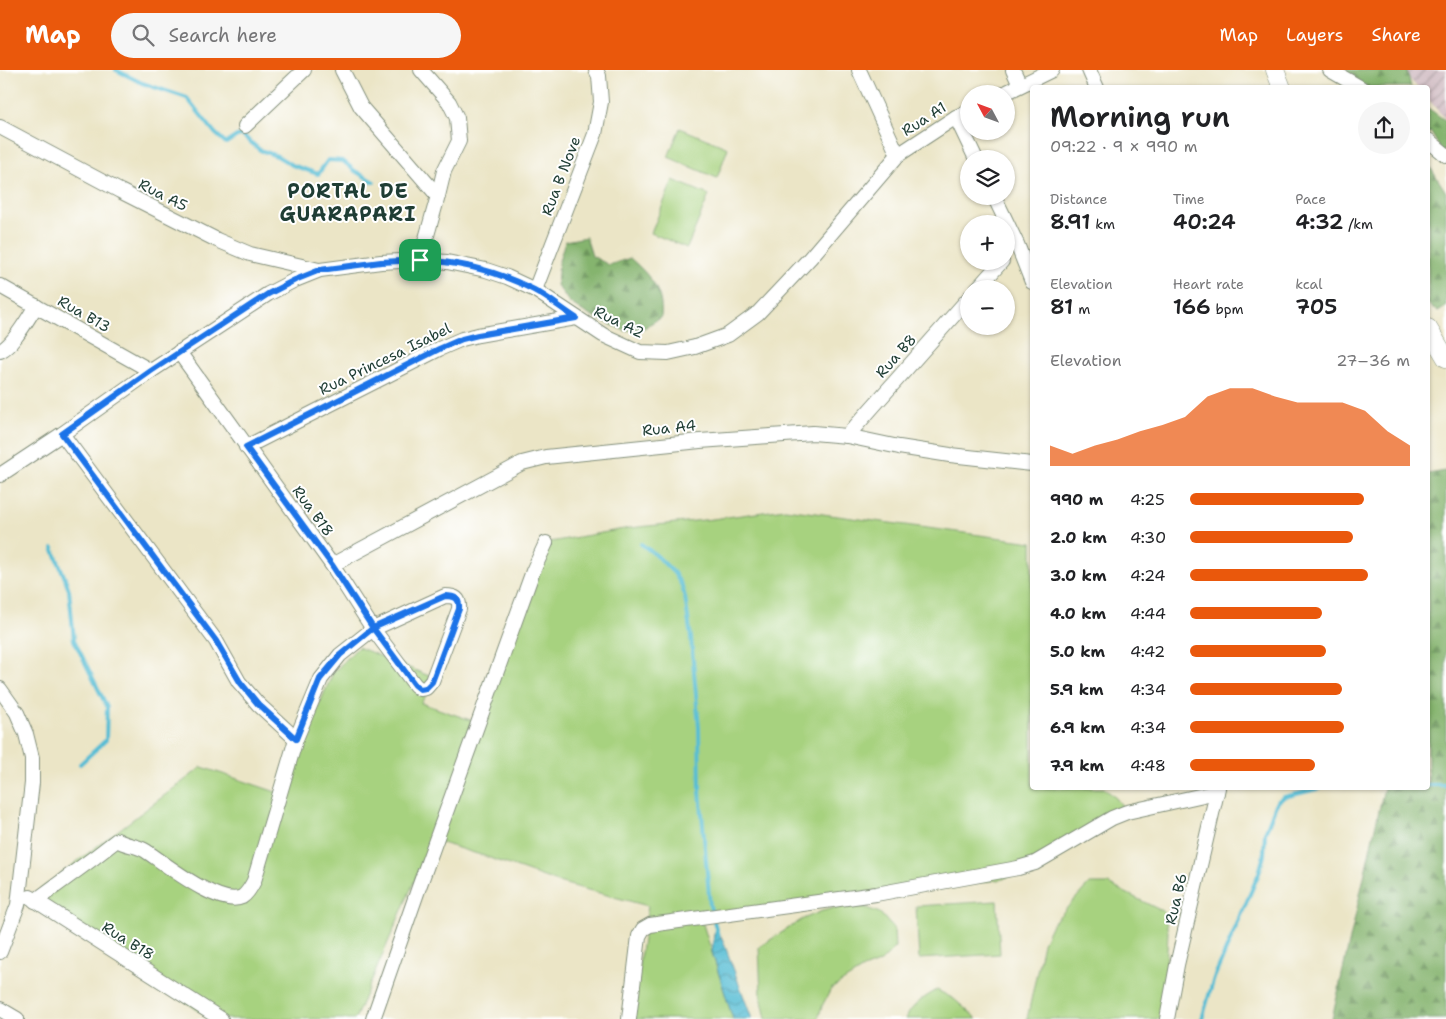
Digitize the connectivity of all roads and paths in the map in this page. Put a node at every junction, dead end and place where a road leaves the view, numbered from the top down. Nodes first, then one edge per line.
1 (304, 70) edge
2 (342, 70) edge
3 (421, 70) edge
4 (596, 70) edge
5 (859, 70) edge
6 (1014, 70) edge
7 (1052, 70) edge
8 (1089, 70) edge
9 (1275, 70) edge
10 (1330, 70) edge
11 (1020, 85) junction
12 (1096, 85) edge
13 (1281, 85) edge
14 (1356, 85) edge
15 (1015, 88) edge
16 (960, 115) edge
17 (956, 117) junction
18 (246, 126) dead end
19 (0, 127) edge
20 (1430, 142) edge
21 (972, 150) edge
22 (898, 155) junction
23 (1446, 155) edge
24 (438, 196) junction
25 (998, 205) edge
26 (1017, 244) joint
27 (420, 260) junction
28 (320, 270) junction
29 (994, 270) edge
30 (1030, 277) edge
31 (985, 280) edge
32 (0, 286) edge
33 (535, 290) junction
34 (36, 306) junction
35 (960, 308) edge
36 (576, 318) junction
37 (1430, 334) edge
38 (0, 352) edge
39 (180, 352) junction
40 (1446, 358) edge
41 (151, 371) junction
42 (62, 434) junction
43 (847, 436) junction
44 (246, 447) junction
45 (1030, 464) edge
46 (0, 475) edge
47 (546, 543) dead end
48 (332, 565) junction
49 (373, 628) junction
50 (0, 689) edge
51 (296, 739) junction
52 (1218, 790) edge
53 (20, 888) junction
54 (35, 901) junction
55 (0, 952) edge
56 (0, 1009) edge
57 (17, 1019) edge
58 (221, 1019) edge
59 (373, 1019) edge
60 (630, 1019) edge
61 (1167, 1019) edge

1 - 18 street
2 - 24 street
3 - 24 street
4 - 33 street, Rua B Nove
5 - 22 street
6 - 11 street
7 - 11 street
8 - 12 street
9 - 13 main road
10 - 14 street
11 - 15 street
16 - 17 street, Rua A1
17 - 21 street
17 - 22 street, Rua A1
19 - 28 street, Rua A5
20 - 23 street
22 - 36 street, Rua A2
24 - 27 street
25 - 26 street
26 - 30 street
27 - 28 street, Rua A2
27 - 33 street, Rua A2
28 - 39 street
29 - 31 street
32 - 34 street, Rua B13
33 - 36 street, Rua A2
34 - 38 street
34 - 41 street, Rua B13
35 - 43 street, Rua B8
36 - 44 street, Rua Princesa Isabel
37 - 40 main road
39 - 41 street
39 - 44 street, Rua B18
41 - 42 street
42 - 46 street
42 - 51 street
43 - 45 street, Rua A4
43 - 48 street, Rua A4
44 - 48 street, Rua B18
47 - 59 street
48 - 49 street, Rua B18
49 - 49 street, Rua B18
49 - 51 street
50 - 53 street
51 - 54 street
52 - 60 street
52 - 61 street, Rua B6
53 - 54 street, Rua B18
53 - 55 street
54 - 58 street, Rua B18
56 - 57 street

